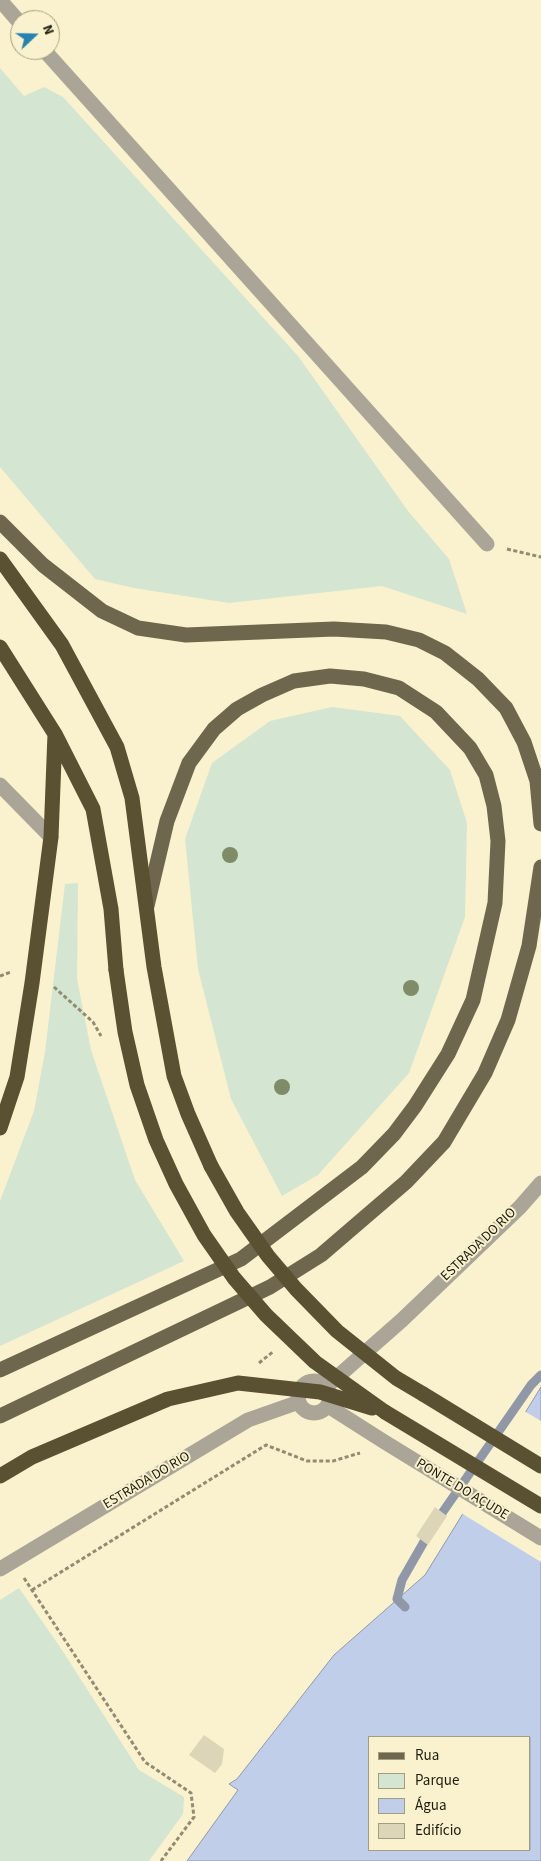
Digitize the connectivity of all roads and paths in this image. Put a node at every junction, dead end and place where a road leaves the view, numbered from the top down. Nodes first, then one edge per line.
1 (0, 0) edge
2 (10, 12) edge
3 (53, 60) edge
4 (0, 522) edge
5 (487, 544) joint
6 (541, 557) edge
7 (0, 559) edge
8 (0, 647) edge
9 (55, 734) junction
10 (0, 785) edge
11 (541, 824) edge
12 (52, 837) junction
13 (541, 867) edge
14 (146, 906) junction
15 (52, 984) dead end
16 (93, 1022) dead end
17 (0, 1128) edge
18 (541, 1183) edge
19 (279, 1348) dead end
20 (257, 1365) dead end
21 (0, 1370) edge
22 (327, 1386) junction
23 (299, 1402) junction
24 (328, 1406) junction
25 (385, 1412) junction
26 (0, 1416) edge
27 (365, 1452) dead end
28 (541, 1466) edge
29 (0, 1476) edge
30 (541, 1506) edge
31 (541, 1538) edge
32 (0, 1569) edge
33 (161, 1861) edge

1 - 2 street
3 - 5 street
4 - 11 main road
5 - 6 path
7 - 14 highway
8 - 9 highway
9 - 12 highway
9 - 25 highway, bridge
10 - 12 street
12 - 17 highway
13 - 26 main road
14 - 21 main road
14 - 28 highway, bridge
15 - 16 path
18 - 22 street, ESTRADA DO RIO
19 - 20 path
22 - 23 street
22 - 24 street
23 - 24 street
23 - 32 street, ESTRADA DO RIO
24 - 31 street, PONTE DO AÇUDE
25 - 29 highway, bridge
25 - 30 highway
27 - 33 path

